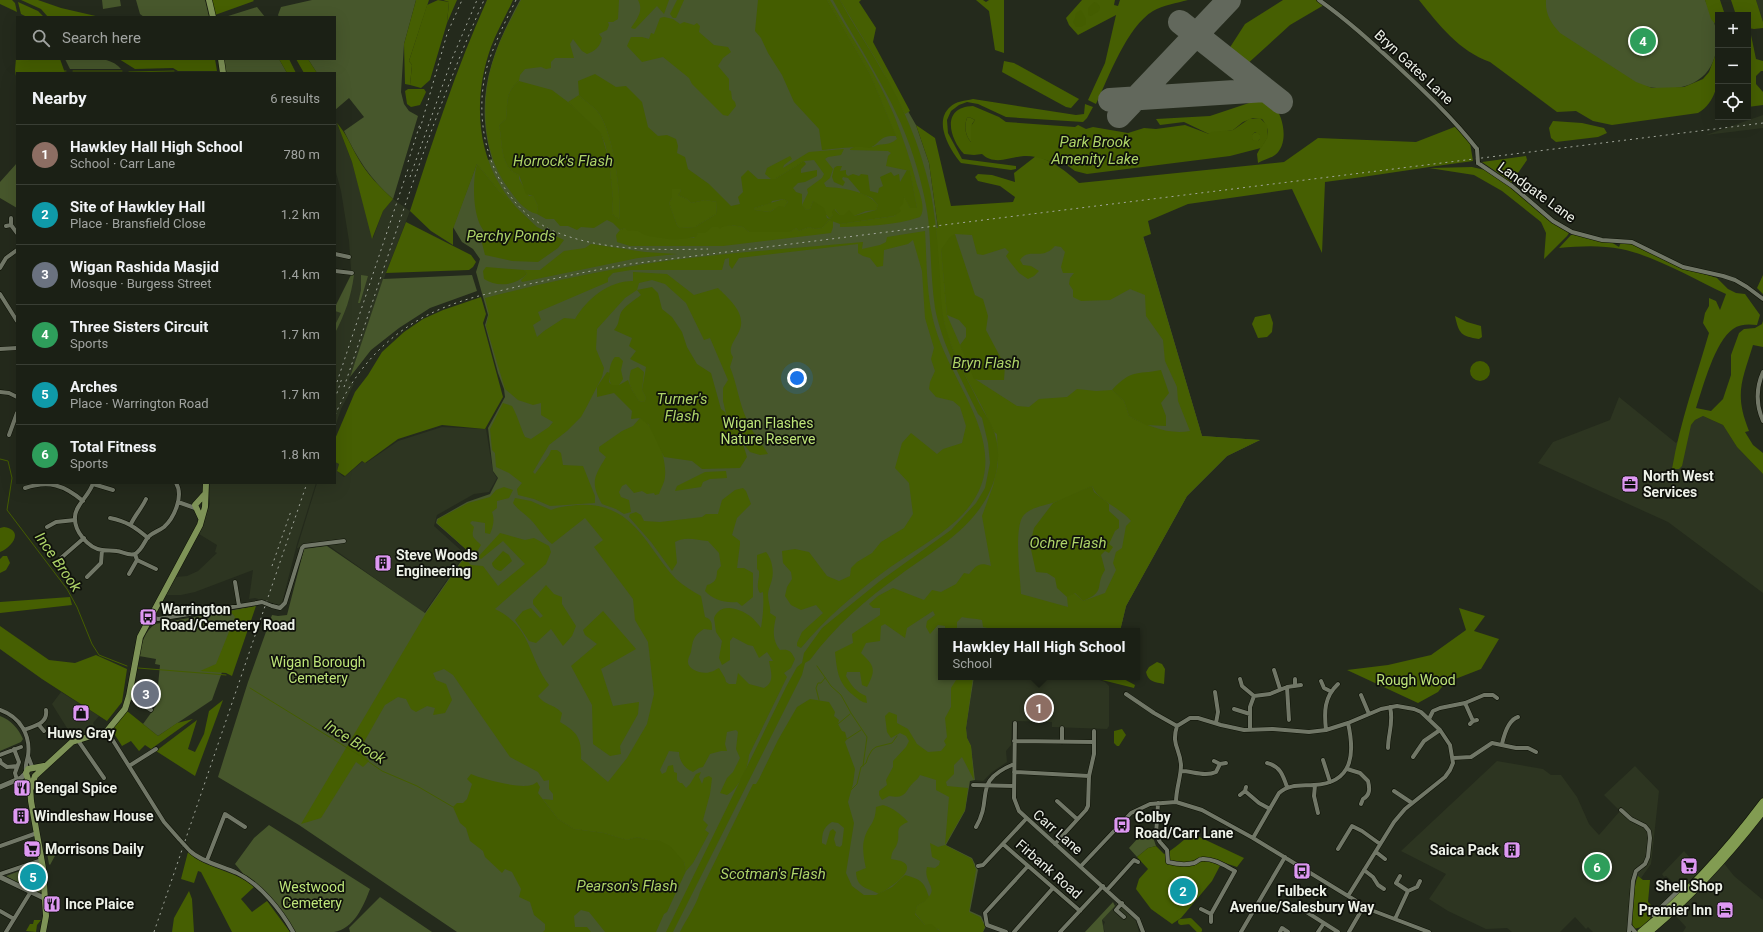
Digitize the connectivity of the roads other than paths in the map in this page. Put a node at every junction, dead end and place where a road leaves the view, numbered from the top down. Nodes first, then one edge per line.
1 (209, 0) edge
2 (1319, 0) edge
3 (213, 15) edge
4 (221, 60) edge
5 (223, 72) edge
6 (1478, 163) joint
7 (11, 218) dead end
8 (11, 224) junction
9 (6, 226) dead end
10 (16, 232) edge
11 (16, 251) edge
12 (336, 254) edge
13 (349, 257) dead end
14 (0, 268) edge
15 (336, 271) edge
16 (352, 273) dead end
17 (0, 294) edge
18 (1763, 299) edge
19 (16, 318) edge
20 (0, 348) edge
21 (16, 348) edge
22 (1763, 372) edge
23 (0, 392) edge
24 (16, 396) edge
25 (16, 416) edge
26 (1763, 421) edge
27 (15, 434) dead end
28 (93, 484) edge
29 (113, 484) edge
30 (176, 484) edge
31 (206, 484) edge
32 (61, 485) edge
33 (26, 488) dead end
34 (146, 498) dead end
35 (83, 501) junction
36 (178, 502) junction
37 (199, 506) junction
38 (108, 518) dead end
39 (75, 520) junction
40 (131, 524) junction
41 (47, 527) dead end
42 (84, 538) junction
43 (148, 538) junction
44 (344, 541) dead end
45 (102, 550) junction
46 (134, 554) junction
47 (65, 557) dead end
48 (137, 560) junction
49 (157, 569) dead end
50 (129, 574) dead end
51 (90, 576) dead end
52 (235, 582) dead end
53 (239, 606) junction
54 (151, 617) junction
55 (1274, 670) dead end
56 (1240, 679) dead end
57 (1295, 679) dead end
58 (1320, 681) dead end
59 (1338, 684) dead end
60 (1301, 685) dead end
61 (1295, 686) junction
62 (1287, 687) junction
63 (1280, 689) junction
64 (1330, 692) junction
65 (1126, 694) dead end
66 (1361, 695) dead end
67 (129, 696) junction
68 (1221, 696) dead end
69 (1254, 696) junction
70 (1368, 698) dead end
71 (1497, 698) dead end
72 (1363, 700) junction
73 (1465, 703) junction
74 (1390, 708) junction
75 (0, 710) edge
76 (46, 710) dead end
77 (151, 710) dead end
78 (1234, 710) dead end
79 (1250, 714) junction
80 (1369, 714) junction
81 (1515, 716) dead end
82 (1429, 719) junction
83 (1289, 720) dead end
84 (1473, 722) dead end
85 (1015, 723) dead end
86 (1216, 723) junction
87 (1348, 724) junction
88 (39, 726) junction
89 (1177, 726) junction
90 (1062, 728) dead end
91 (24, 730) junction
92 (1250, 730) junction
93 (1326, 730) junction
94 (1440, 730) junction
95 (44, 731) dead end
96 (107, 731) junction
97 (1094, 731) dead end
98 (77, 739) junction
99 (1014, 741) junction
100 (1062, 742) junction
101 (1094, 742) junction
102 (1382, 742) dead end
103 (1388, 742) junction
104 (1502, 744) junction
105 (1533, 744) dead end
106 (21, 747) dead end
107 (1388, 748) dead end
108 (156, 749) dead end
109 (1531, 749) junction
110 (14, 750) junction
111 (1536, 752) dead end
112 (0, 755) edge
113 (28, 756) junction
114 (1413, 757) dead end
115 (1452, 758) junction
116 (0, 760) edge
117 (1323, 760) dead end
118 (1214, 761) dead end
119 (1226, 763) dead end
120 (1014, 764) junction
121 (1220, 764) junction
122 (1267, 764) dead end
123 (18, 766) junction
124 (129, 766) junction
125 (1347, 769) junction
126 (1181, 771) junction
127 (1014, 772) junction
128 (34, 773) junction
129 (26, 774) junction
130 (1089, 776) junction
131 (104, 778) dead end
132 (17, 780) junction
133 (1330, 782) junction
134 (973, 785) dead end
135 (1316, 785) junction
136 (986, 786) junction
137 (1014, 786) junction
138 (0, 787) edge
139 (1287, 787) junction
140 (30, 791) junction
141 (1398, 791) dead end
142 (1240, 795) dead end
143 (1176, 802) junction
144 (1763, 802) edge
145 (1158, 803) junction
146 (1058, 804) dead end
147 (1361, 804) dead end
148 (1412, 804) junction
149 (1270, 809) junction
150 (1622, 810) dead end
151 (1763, 811) edge
152 (1318, 813) dead end
153 (1026, 819) junction
154 (1077, 819) junction
155 (244, 827) dead end
156 (976, 827) dead end
157 (37, 833) junction
158 (1253, 838) junction
159 (1003, 844) junction
160 (1055, 844) junction
161 (1380, 844) junction
162 (0, 846) edge
163 (1338, 849) dead end
164 (1376, 852) junction
165 (1285, 857) junction
166 (1385, 859) dead end
167 (42, 860) junction
168 (207, 860) junction
169 (1138, 862) dead end
170 (978, 866) dead end
171 (1028, 866) junction
172 (1081, 866) junction
173 (1364, 870) junction
174 (1400, 876) dead end
175 (0, 877) edge
176 (1420, 881) dead end
177 (1102, 886) junction
178 (1053, 888) junction
179 (1384, 888) dead end
180 (1107, 890) junction
181 (1408, 891) junction
182 (1682, 891) junction
183 (30, 893) junction
184 (1348, 896) junction
185 (46, 899) junction
186 (1300, 901) dead end
187 (1122, 903) junction
188 (1297, 906) junction
189 (1364, 906) junction
190 (1201, 909) dead end
191 (1294, 910) dead end
192 (1080, 911) junction
193 (0, 912) edge
194 (1654, 912) dead end
195 (1211, 914) junction
196 (1124, 917) dead end
197 (14, 919) junction
198 (1395, 919) junction
199 (1211, 922) dead end
200 (1324, 923) junction
201 (1285, 924) dead end
202 (1630, 925) junction
203 (1281, 930) edge
204 (8, 932) edge
205 (43, 932) edge
206 (293, 932) edge
207 (1006, 932) edge
208 (1014, 932) edge
209 (1060, 932) edge
210 (1143, 932) edge
211 (1241, 932) edge
212 (1288, 932) edge
213 (1318, 932) edge
214 (1338, 932) edge
215 (1349, 932) edge
216 (1428, 932) edge
217 (1629, 932) edge
218 (1635, 932) edge
219 (1641, 932) edge
220 (1649, 932) edge

1 - 3 main road
2 - 6 street, Bryn Gates Lane, bridge
4 - 5 main road
6 - 18 street, Landgate Lane
7 - 8 street
8 - 9 street
8 - 10 street
11 - 14 street
12 - 13 street
15 - 16 street
17 - 19 street
20 - 21 street
22 - 26 street
23 - 24 street
25 - 27 street
28 - 29 street
28 - 35 street
30 - 36 street
31 - 37 main road
32 - 33 street
32 - 35 street
34 - 40 street
35 - 39 street
36 - 37 street
36 - 43 street
37 - 54 main road
38 - 40 street
39 - 41 street
39 - 42 street
40 - 43 street
42 - 45 street
42 - 47 street
43 - 46 street
44 - 53 street, bridge
45 - 46 street
45 - 51 street
46 - 48 street
48 - 49 street
48 - 50 street
52 - 53 street
53 - 54 street
54 - 67 main road
55 - 63 street
56 - 69 street
57 - 61 street
58 - 64 street
59 - 64 street
60 - 61 street
61 - 62 street
62 - 63 street
62 - 83 street
63 - 69 street
64 - 93 street
65 - 89 street
66 - 72 street
67 - 77 street
67 - 96 main road
68 - 86 street
69 - 79 street
70 - 72 street
71 - 73 street
72 - 80 street
73 - 82 street
73 - 84 street
74 - 80 street
74 - 82 street
74 - 103 street
75 - 91 street
76 - 88 street
78 - 79 street
79 - 92 street
80 - 87 street
81 - 104 street
82 - 94 street
85 - 99 street, Carr Lane
86 - 89 street
86 - 92 street
87 - 93 street
87 - 125 street
88 - 91 street
88 - 95 street
89 - 126 street
90 - 100 street
91 - 113 street
92 - 93 street
94 - 114 street
94 - 115 street
96 - 98 main road
96 - 124 street
97 - 101 street
98 - 128 main road
98 - 131 street
99 - 100 street
99 - 120 street, Carr Lane
100 - 101 street
101 - 130 street
102 - 103 street
103 - 107 street
104 - 109 street
104 - 115 street
105 - 109 street
106 - 110 street
108 - 124 street
109 - 111 street
110 - 112 street
110 - 123 street
113 - 128 street
113 - 129 street
115 - 148 street
116 - 123 street
117 - 133 street
118 - 121 street
119 - 121 street
120 - 127 street, Carr Lane
120 - 136 street
121 - 126 street
122 - 139 street
123 - 132 street
124 - 168 street, bridge
125 - 133 street
125 - 147 street
126 - 143 street
127 - 130 street
127 - 137 street, Carr Lane
128 - 129 main road
128 - 140 main road
129 - 132 street
129 - 140 main road
130 - 154 street
132 - 138 street
133 - 135 street
134 - 136 street
135 - 139 street
135 - 152 street
136 - 137 street
136 - 156 street
137 - 153 street, Carr Lane
139 - 149 street
140 - 157 main road
141 - 148 street
142 - 149 street
143 - 145 street
143 - 158 street
144 - 182 highway
145 - 172 street
145 - 195 street
146 - 154 street
148 - 161 street
149 - 158 street
150 - 202 street
151 - 220 highway
153 - 159 street
153 - 160 street, Carr Lane
154 - 160 street
155 - 168 street
157 - 162 street
157 - 167 main road
158 - 165 street
159 - 170 street
159 - 171 street, Firbank Road
160 - 172 street, Carr Lane
161 - 163 street
161 - 164 street
164 - 166 street
164 - 173 street
165 - 184 street
165 - 211 street
167 - 175 street
167 - 185 main road
168 - 206 street
169 - 180 street
171 - 178 street, Firbank Road
171 - 207 street
172 - 177 street, Carr Lane
173 - 179 street
173 - 184 street
174 - 181 street
175 - 183 street
176 - 181 street
177 - 180 street, Carr Lane
177 - 192 street
178 - 192 street, Firbank Road
178 - 208 street
180 - 187 street, Carr Lane
181 - 198 street
182 - 194 street
182 - 219 highway
183 - 185 street
183 - 197 street
184 - 189 street
185 - 205 main road
186 - 188 street
187 - 196 street
187 - 210 street, Carr Lane
188 - 191 street
188 - 200 street
189 - 198 street
189 - 215 street
190 - 195 street
192 - 209 street
193 - 197 street
195 - 199 street
197 - 204 street
198 - 216 street
200 - 213 street
200 - 214 street
201 - 203 street
202 - 217 street
202 - 218 street
203 - 212 street

